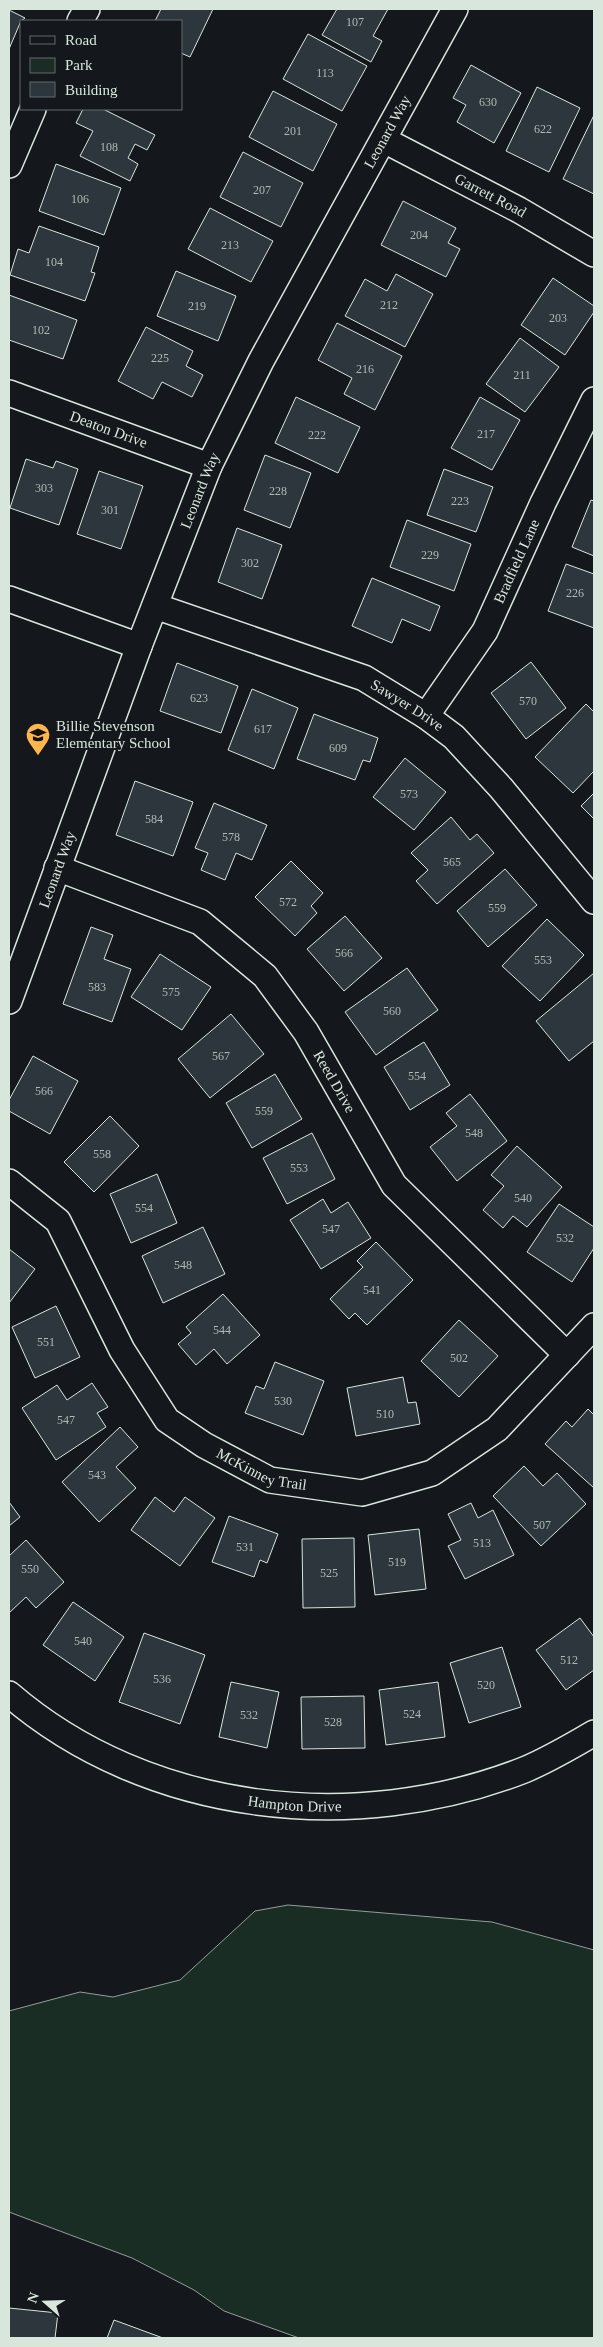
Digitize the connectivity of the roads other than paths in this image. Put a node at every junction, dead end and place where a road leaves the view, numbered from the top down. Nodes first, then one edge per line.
1 (87, 9) edge
2 (455, 9) edge
3 (81, 20) edge
4 (33, 110) edge
5 (384, 140) junction
6 (9, 165) edge
7 (594, 254) edge
8 (9, 393) edge
9 (594, 400) edge
10 (209, 466) junction
11 (9, 599) edge
12 (155, 606) junction
13 (139, 646) junction
14 (426, 716) junction
15 (57, 868) junction
16 (594, 901) edge
17 (9, 1001) edge
18 (9, 1182) edge
19 (594, 1326) edge
20 (567, 1355) junction
21 (9, 1694) edge
22 (594, 1732) edge

1 - 3 street
2 - 5 street, Leonard Way
4 - 6 street
5 - 7 street, Garrett Road
5 - 10 street, Leonard Way
8 - 10 street, Deaton Drive
9 - 14 street, Bradfield Lane
10 - 12 street, Leonard Way
11 - 13 street
12 - 13 street, Leonard Way
12 - 14 street, Sawyer Drive
13 - 15 street, Leonard Way
14 - 16 street, Sawyer Drive
15 - 17 street, Leonard Way
15 - 20 street, Reed Drive
18 - 20 street, McKinney Trail
19 - 20 street, McKinney Trail
21 - 22 street, Hampton Drive

